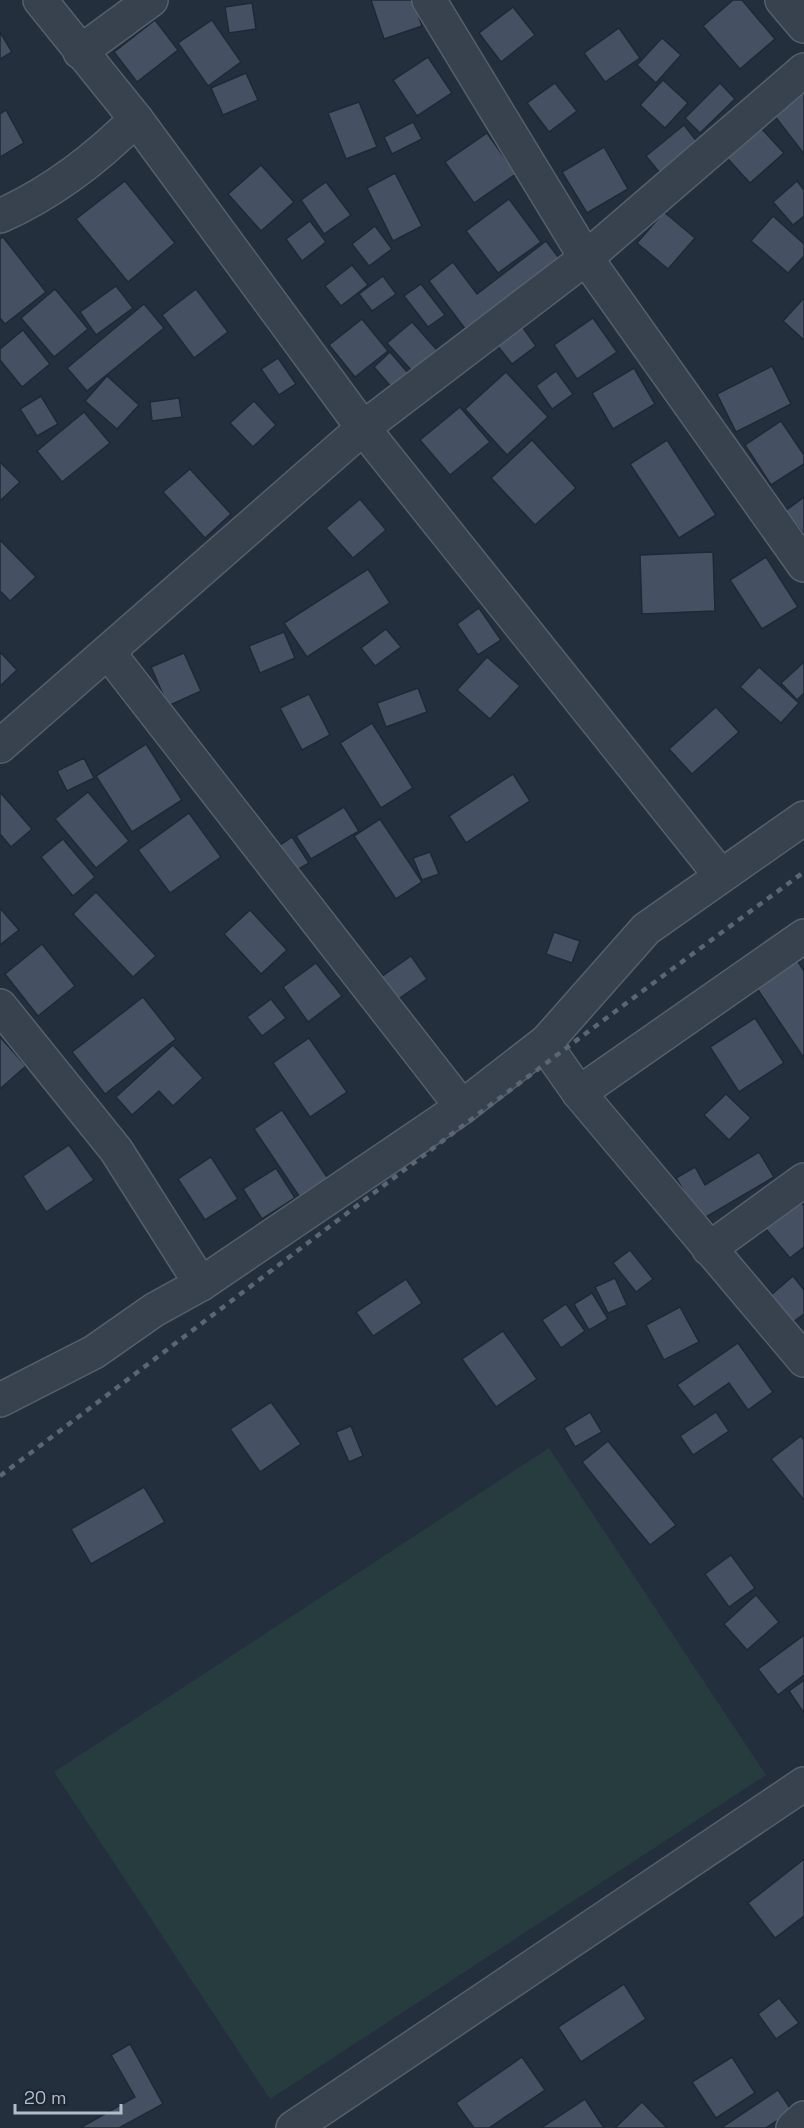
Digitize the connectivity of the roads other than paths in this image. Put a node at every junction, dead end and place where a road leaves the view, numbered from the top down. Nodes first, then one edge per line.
1 (40, 0) edge
2 (151, 0) edge
3 (429, 0) edge
4 (782, 0) edge
5 (804, 26) edge
6 (80, 52) junction
7 (804, 70) edge
8 (136, 119) junction
9 (0, 216) edge
10 (586, 258) junction
11 (363, 428) junction
12 (804, 565) edge
13 (108, 652) junction
14 (0, 746) edge
15 (804, 818) edge
16 (721, 876) junction
17 (804, 936) edge
18 (0, 1006) edge
19 (547, 1041) junction
20 (579, 1093) junction
21 (462, 1107) junction
22 (804, 1180) edge
23 (709, 1249) junction
24 (201, 1284) junction
25 (804, 1360) edge
26 (0, 1400) edge
27 (804, 1784) edge
28 (804, 2118) edge
29 (293, 2128) edge
30 (793, 2128) edge

1 - 6 street
2 - 6 street
3 - 10 street
4 - 5 street
6 - 8 street
7 - 10 street
8 - 9 street
8 - 11 street
10 - 11 street
10 - 12 street
11 - 13 street
11 - 16 street
13 - 14 street
13 - 21 street
15 - 16 street
16 - 19 street
17 - 20 street
18 - 24 street
19 - 20 street
19 - 21 street
20 - 23 street
21 - 24 street
22 - 23 street
23 - 25 street
24 - 26 street
27 - 29 street
28 - 30 street

